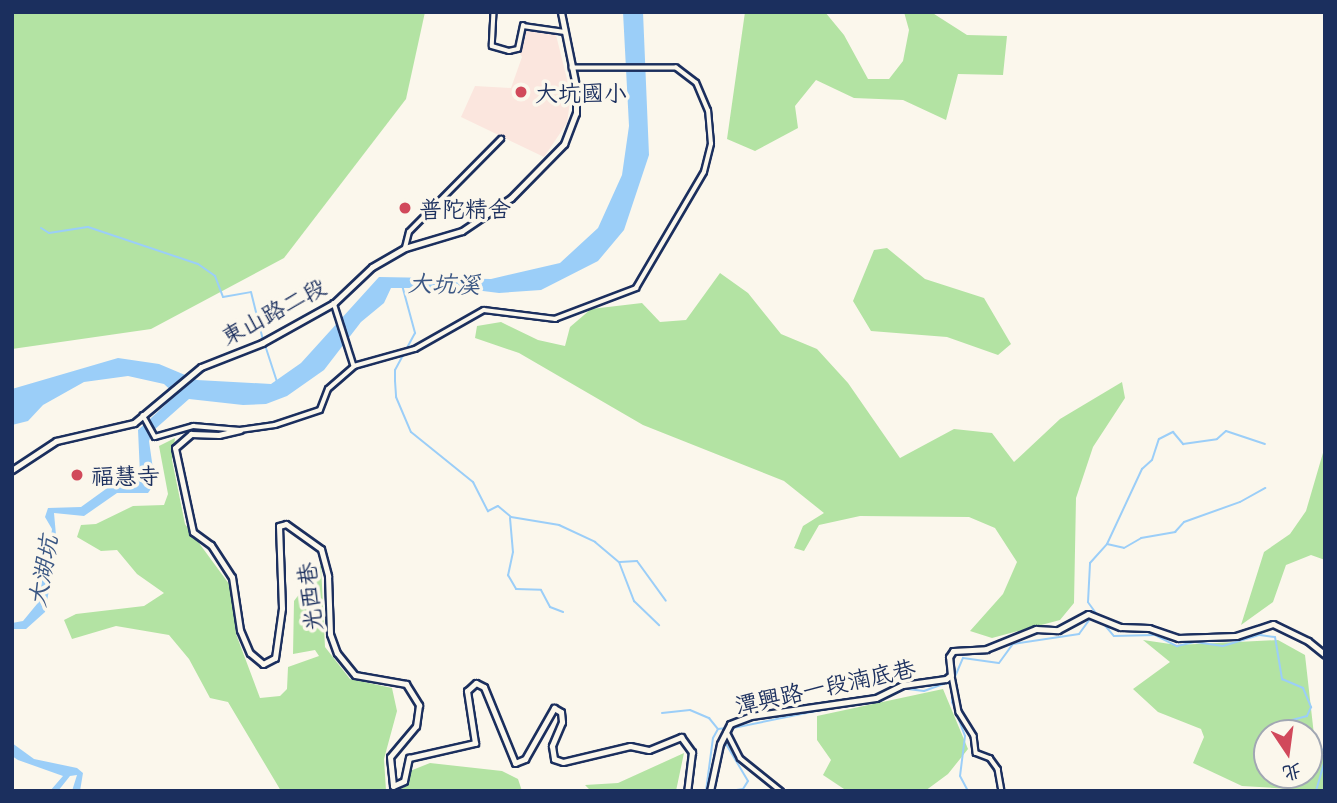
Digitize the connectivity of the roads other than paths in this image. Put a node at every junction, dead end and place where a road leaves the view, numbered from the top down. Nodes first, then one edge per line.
1 (494, 12) edge
2 (561, 12) edge
3 (565, 32) junction
4 (572, 68) junction
5 (501, 139) dead end
6 (405, 248) junction
7 (334, 303) junction
8 (354, 366) junction
9 (143, 415) junction
10 (240, 430) junction
11 (12, 470) edge
12 (1325, 655) edge
13 (951, 675) junction
14 (725, 730) junction
15 (687, 791) edge
16 (710, 791) edge
17 (781, 791) edge
18 (1002, 791) edge

1 - 3 street
2 - 3 street, 東山路二段
3 - 4 street, 東山路二段
4 - 6 street, 東山路二段
4 - 8 street, 光西巷
5 - 6 street
6 - 7 street, 東山路二段
7 - 8 street
7 - 9 street, 東山路二段
8 - 10 street, 光西巷
9 - 10 street, 光西巷
9 - 11 street
10 - 15 street, 光西巷
12 - 13 street, 潭興路一段湳底巷
13 - 14 street, 潭興路一段湳底巷
13 - 18 street
14 - 16 street, 潭興路一段湳底巷
14 - 17 street

